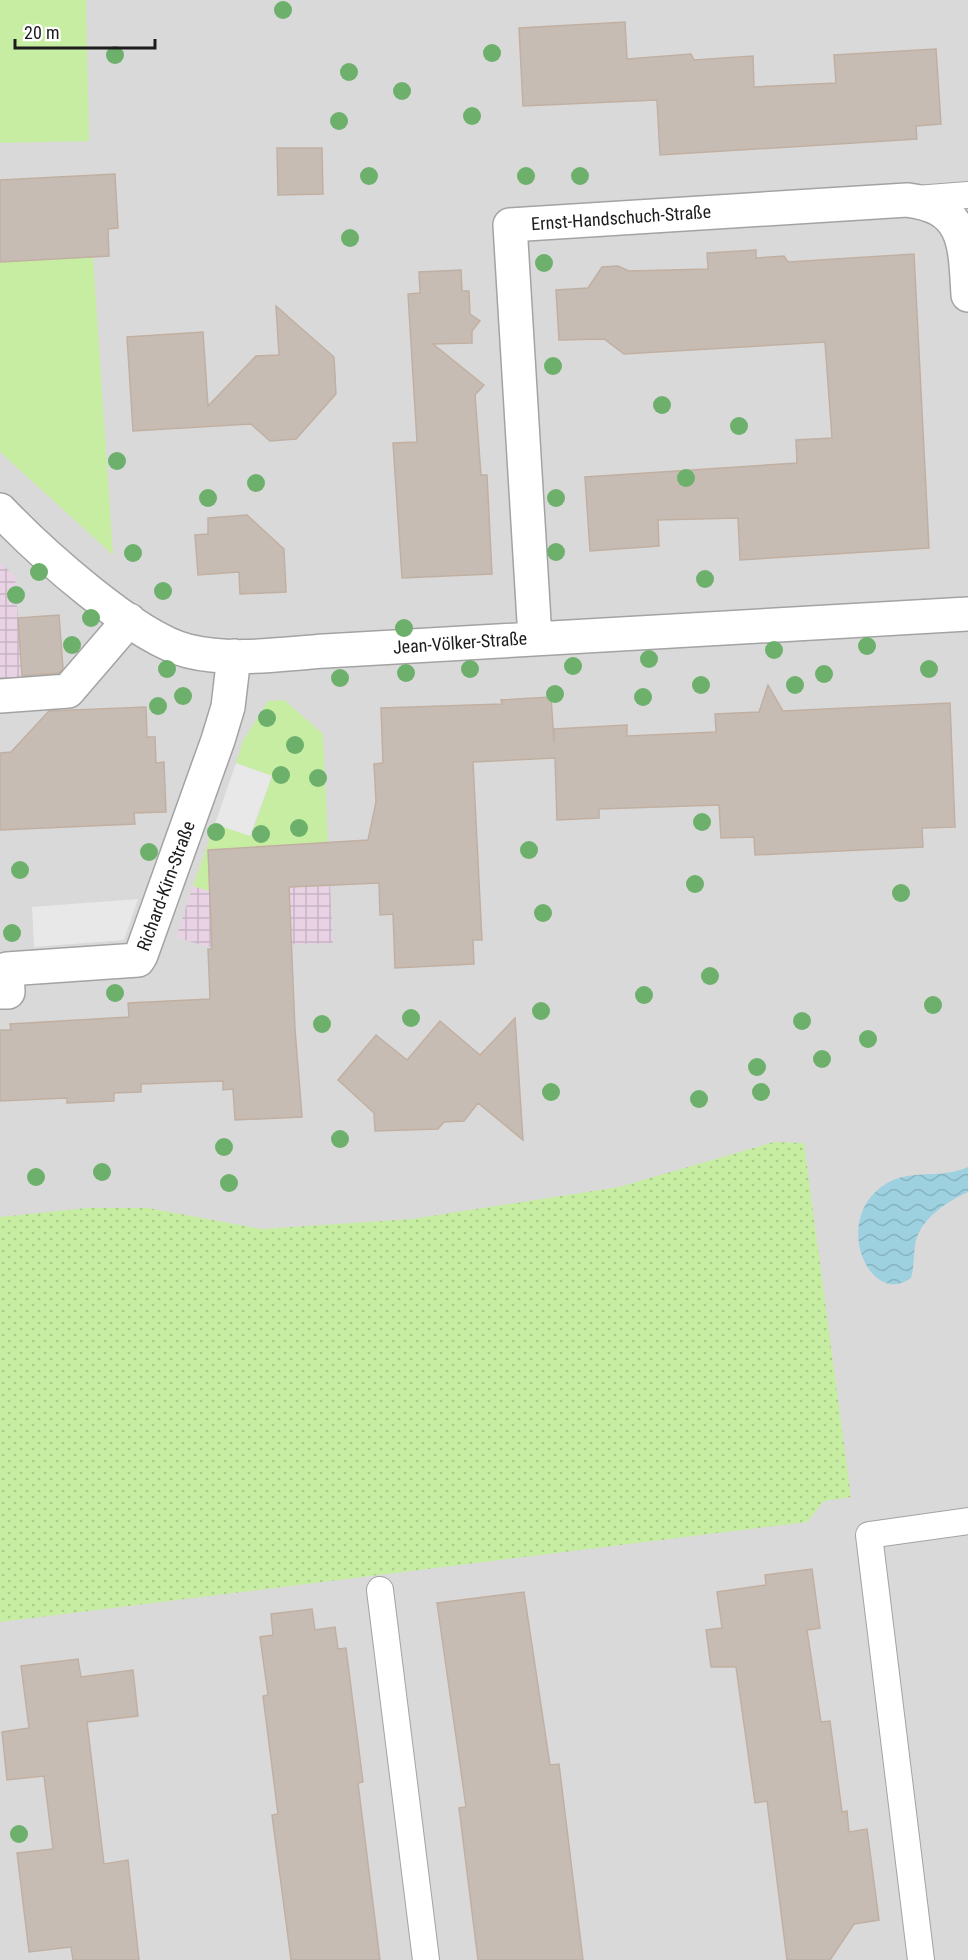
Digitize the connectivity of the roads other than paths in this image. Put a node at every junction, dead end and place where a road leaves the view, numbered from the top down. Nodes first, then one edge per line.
1 (968, 195) edge
2 (907, 200) junction
3 (968, 295) edge
4 (0, 510) edge
5 (968, 614) edge
6 (129, 620) junction
7 (535, 638) junction
8 (234, 656) junction
9 (0, 696) edge
10 (2, 977) edge
11 (968, 1521) edge
12 (380, 1590) dead end
13 (426, 1960) edge
14 (921, 1960) edge

1 - 2 lane
2 - 3 street, Ernst-Handschuch-Straße
2 - 7 street, Ernst-Handschuch-Straße
4 - 6 street, Jean-Völker-Straße
5 - 7 street, Jean-Völker-Straße
6 - 8 street, Jean-Völker-Straße
6 - 9 street
7 - 8 street, Jean-Völker-Straße
8 - 10 street, Richard-Kirn-Straße
11 - 14 lane
12 - 13 lane

